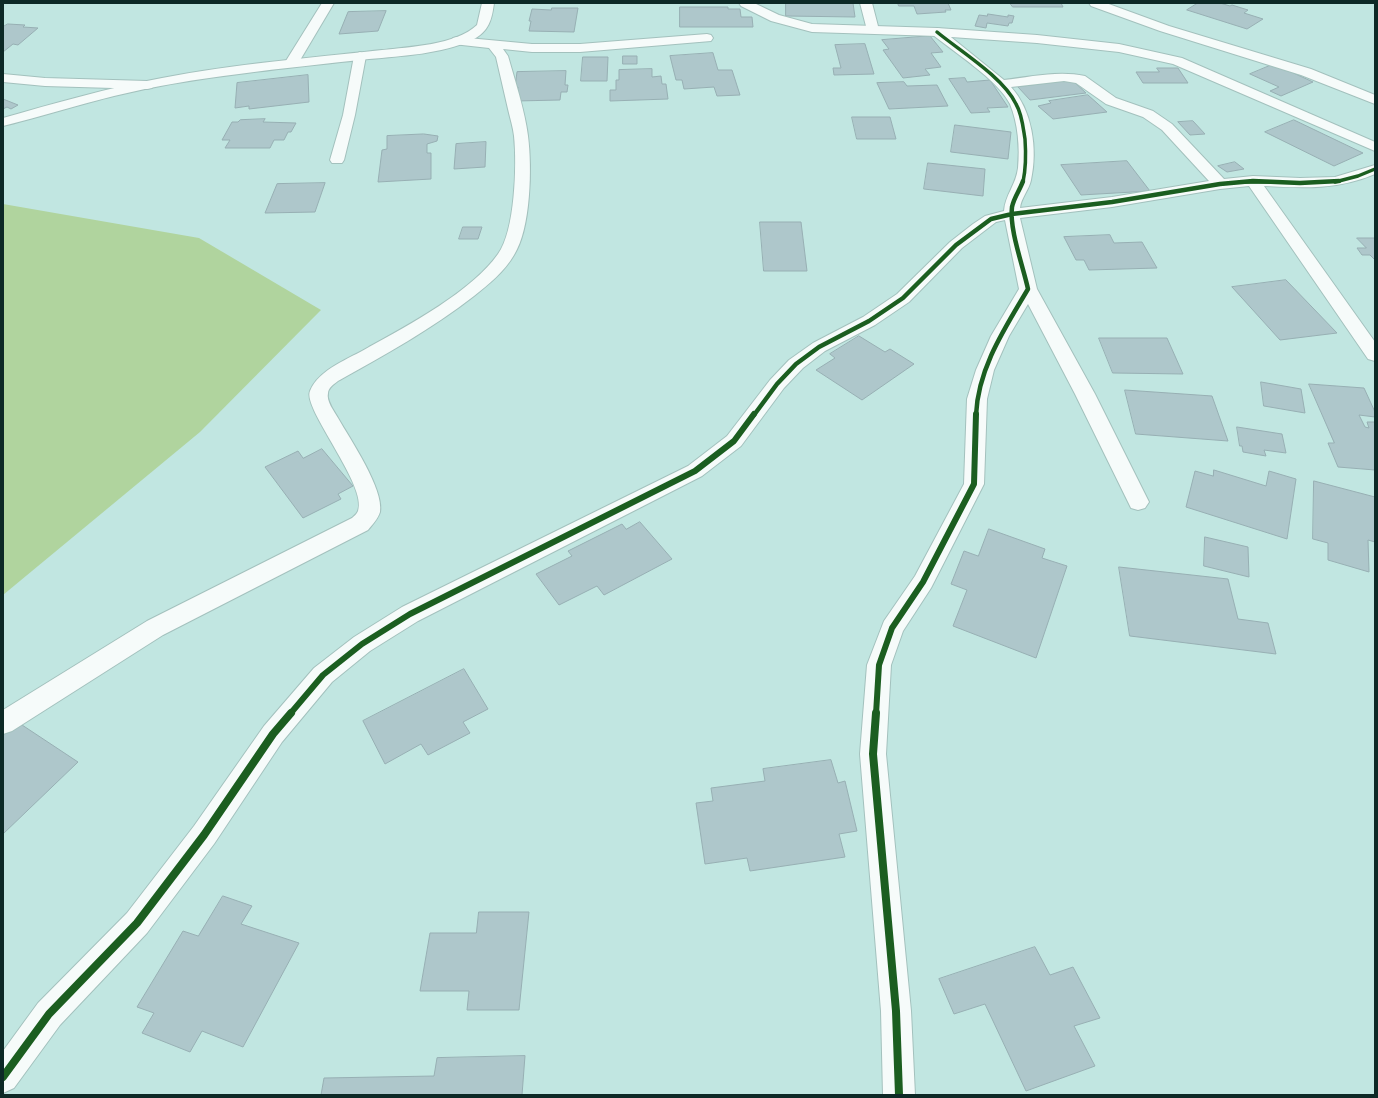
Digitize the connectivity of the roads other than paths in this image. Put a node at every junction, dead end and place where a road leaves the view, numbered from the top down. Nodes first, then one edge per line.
1 (328, 3) edge
2 (488, 3) edge
3 (745, 3) edge
4 (866, 3) edge
5 (1095, 3) edge
6 (874, 30) junction
7 (937, 32) junction
8 (707, 38) dead end
9 (457, 41) junction
10 (493, 45) junction
11 (360, 56) junction
12 (291, 64) junction
13 (3, 78) edge
14 (1000, 84) junction
15 (146, 85) junction
16 (1375, 100) edge
17 (3, 122) edge
18 (1375, 147) edge
19 (337, 160) dead end
20 (1375, 169) edge
21 (1254, 181) junction
22 (1220, 184) junction
23 (1012, 214) junction
24 (1028, 289) junction
25 (1375, 354) edge
26 (1138, 502) dead end
27 (3, 723) edge
28 (3, 1077) edge
29 (899, 1095) edge

1 - 12 street
2 - 9 street
3 - 6 street
4 - 6 street
5 - 16 street
6 - 7 street
7 - 14 street
7 - 18 street
8 - 10 street
9 - 10 street
9 - 11 street
10 - 27 street
11 - 12 street
11 - 19 lane
12 - 15 street
13 - 15 street
14 - 22 street
14 - 23 street
15 - 17 street
20 - 21 street
21 - 22 street
21 - 25 street
22 - 23 street
23 - 24 street
23 - 28 street
24 - 26 street
24 - 29 street

